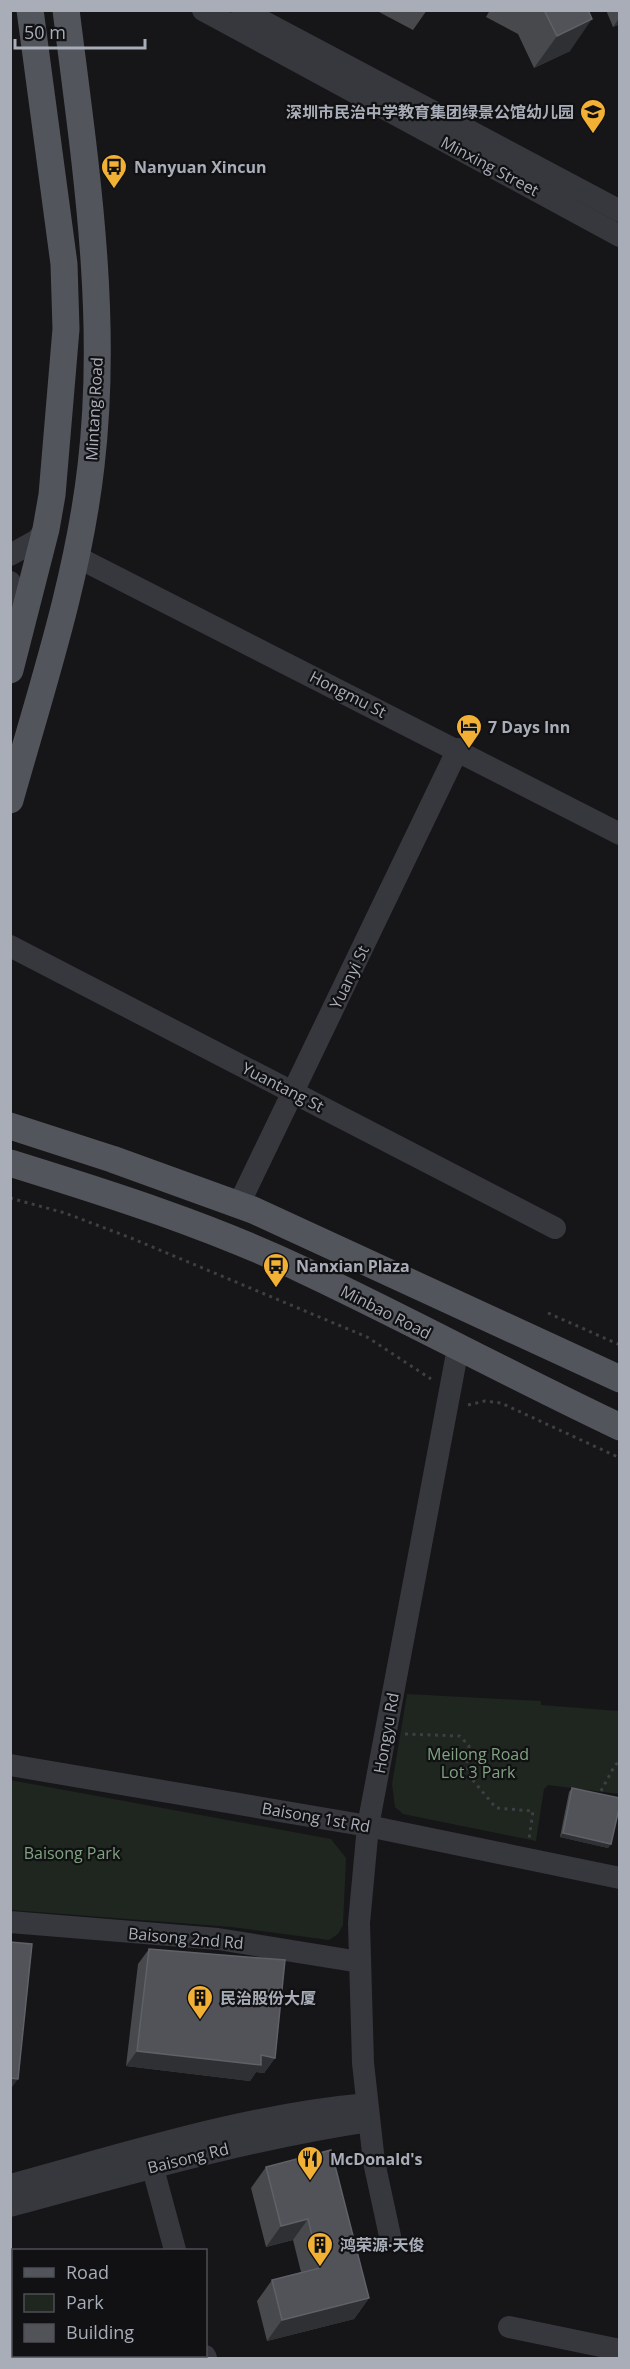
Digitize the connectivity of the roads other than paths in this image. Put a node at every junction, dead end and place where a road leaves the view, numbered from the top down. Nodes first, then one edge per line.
1 (30, 10) edge
2 (66, 10) edge
3 (77, 10) edge
4 (202, 10) edge
5 (242, 10) edge
6 (70, 44) junction
7 (620, 211) edge
8 (620, 236) edge
9 (46, 529) junction
10 (10, 555) edge
11 (75, 556) junction
12 (10, 582) edge
13 (25, 616) junction
14 (10, 670) edge
15 (458, 749) junction
16 (10, 800) edge
17 (620, 834) edge
18 (10, 946) edge
19 (293, 1093) junction
20 (10, 1111) edge
21 (10, 1126) edge
22 (48, 1138) junction
23 (10, 1163) edge
24 (10, 1173) edge
25 (42, 1173) junction
26 (239, 1204) junction
27 (555, 1228) dead end
28 (458, 1348) junction
29 (620, 1379) edge
30 (620, 1427) edge
31 (10, 1765) edge
32 (368, 1826) junction
33 (620, 1878) edge
34 (10, 1922) edge
35 (360, 1962) junction
36 (368, 2113) junction
37 (150, 2157) junction
38 (10, 2185) edge
39 (10, 2205) edge
40 (390, 2236) dead end
41 (175, 2249) edge
42 (509, 2327) dead end
43 (620, 2350) edge

1 - 9 main road, Mintang Road
2 - 6 main road, Mintang Road
3 - 6 main road
4 - 8 street, Minxing Street
5 - 7 street, Minxing Street
6 - 11 main road, Mintang Road
9 - 10 street
9 - 13 main road, Mintang Road
11 - 15 street, Hongmu St
11 - 16 main road, Mintang Road
12 - 13 street
13 - 14 main road, Mintang Road
15 - 17 street, Hongmu St
15 - 19 street, Yuanyi St
18 - 19 street, Yuantang St
19 - 26 street, Yuanyi St
19 - 27 street, Yuantang St
20 - 22 main road
21 - 22 main road
22 - 26 main road
23 - 25 main road, Minbao Road
24 - 25 main road
25 - 28 main road, Minbao Road
26 - 29 main road
28 - 30 main road, Minbao Road
28 - 32 street, Hongyu Rd
31 - 32 street, Baisong 1st Rd
32 - 33 street, Baisong 1st Rd
32 - 35 street, Hongyu Rd
34 - 35 street, Baisong 2nd Rd
35 - 36 street, Hongyu Rd
36 - 37 street, Baisong Rd
36 - 40 street, Hongyu Rd
37 - 38 street, Baisong Rd
37 - 39 street, Baisong Rd
37 - 41 street
42 - 43 street

